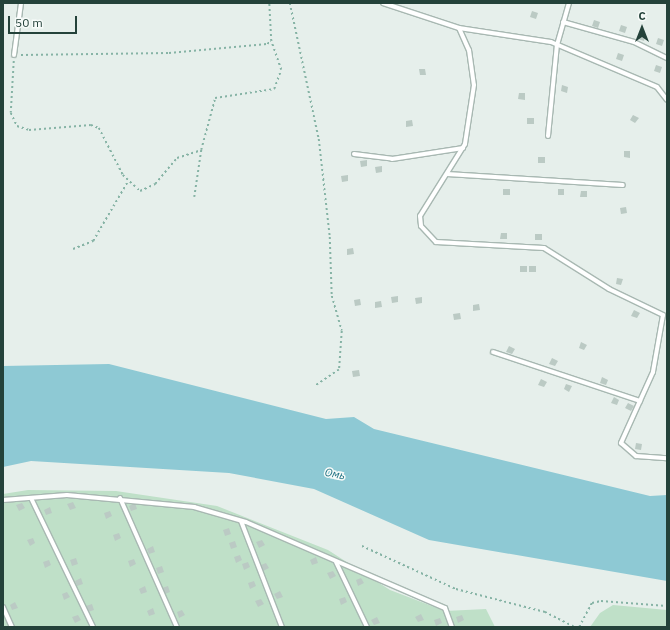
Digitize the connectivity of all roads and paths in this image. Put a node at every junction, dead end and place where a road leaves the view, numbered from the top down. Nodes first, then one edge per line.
1 (21, 3) edge
2 (269, 3) edge
3 (290, 3) edge
4 (383, 3) edge
5 (568, 3) edge
6 (563, 22) junction
7 (459, 28) junction
8 (271, 41) junction
9 (557, 45) junction
10 (14, 55) junction
11 (667, 58) edge
12 (667, 100) edge
13 (548, 136) dead end
14 (463, 148) junction
15 (201, 150) junction
16 (354, 154) dead end
17 (447, 174) junction
18 (128, 181) junction
19 (623, 185) dead end
20 (194, 198) dead end
21 (73, 248) dead end
22 (665, 315) edge
23 (493, 352) dead end
24 (316, 386) dead end
25 (640, 401) junction
26 (667, 458) edge
27 (31, 498) junction
28 (120, 498) junction
29 (3, 500) edge
30 (241, 521) junction
31 (362, 546) dead end
32 (336, 561) junction
33 (667, 606) edge
34 (3, 607) edge
35 (12, 627) edge
36 (93, 627) edge
37 (177, 627) edge
38 (282, 627) edge
39 (367, 627) edge
40 (452, 627) edge
41 (574, 627) edge
42 (579, 627) edge

1 - 10 lane
2 - 8 path
3 - 24 path
4 - 7 lane
5 - 6 lane
6 - 9 lane
6 - 11 lane
7 - 9 lane
7 - 14 lane
8 - 10 path
8 - 15 path
9 - 12 lane
9 - 13 lane
10 - 18 path
14 - 16 lane
14 - 17 lane
15 - 18 path
15 - 20 path
17 - 19 lane
17 - 22 lane
18 - 21 path
22 - 25 lane
23 - 25 lane
25 - 26 lane
27 - 28 lane
27 - 29 lane
27 - 36 lane
28 - 30 lane
28 - 37 lane
30 - 32 lane
30 - 38 lane
31 - 41 path
32 - 39 lane
32 - 40 lane
33 - 42 path
34 - 35 lane

